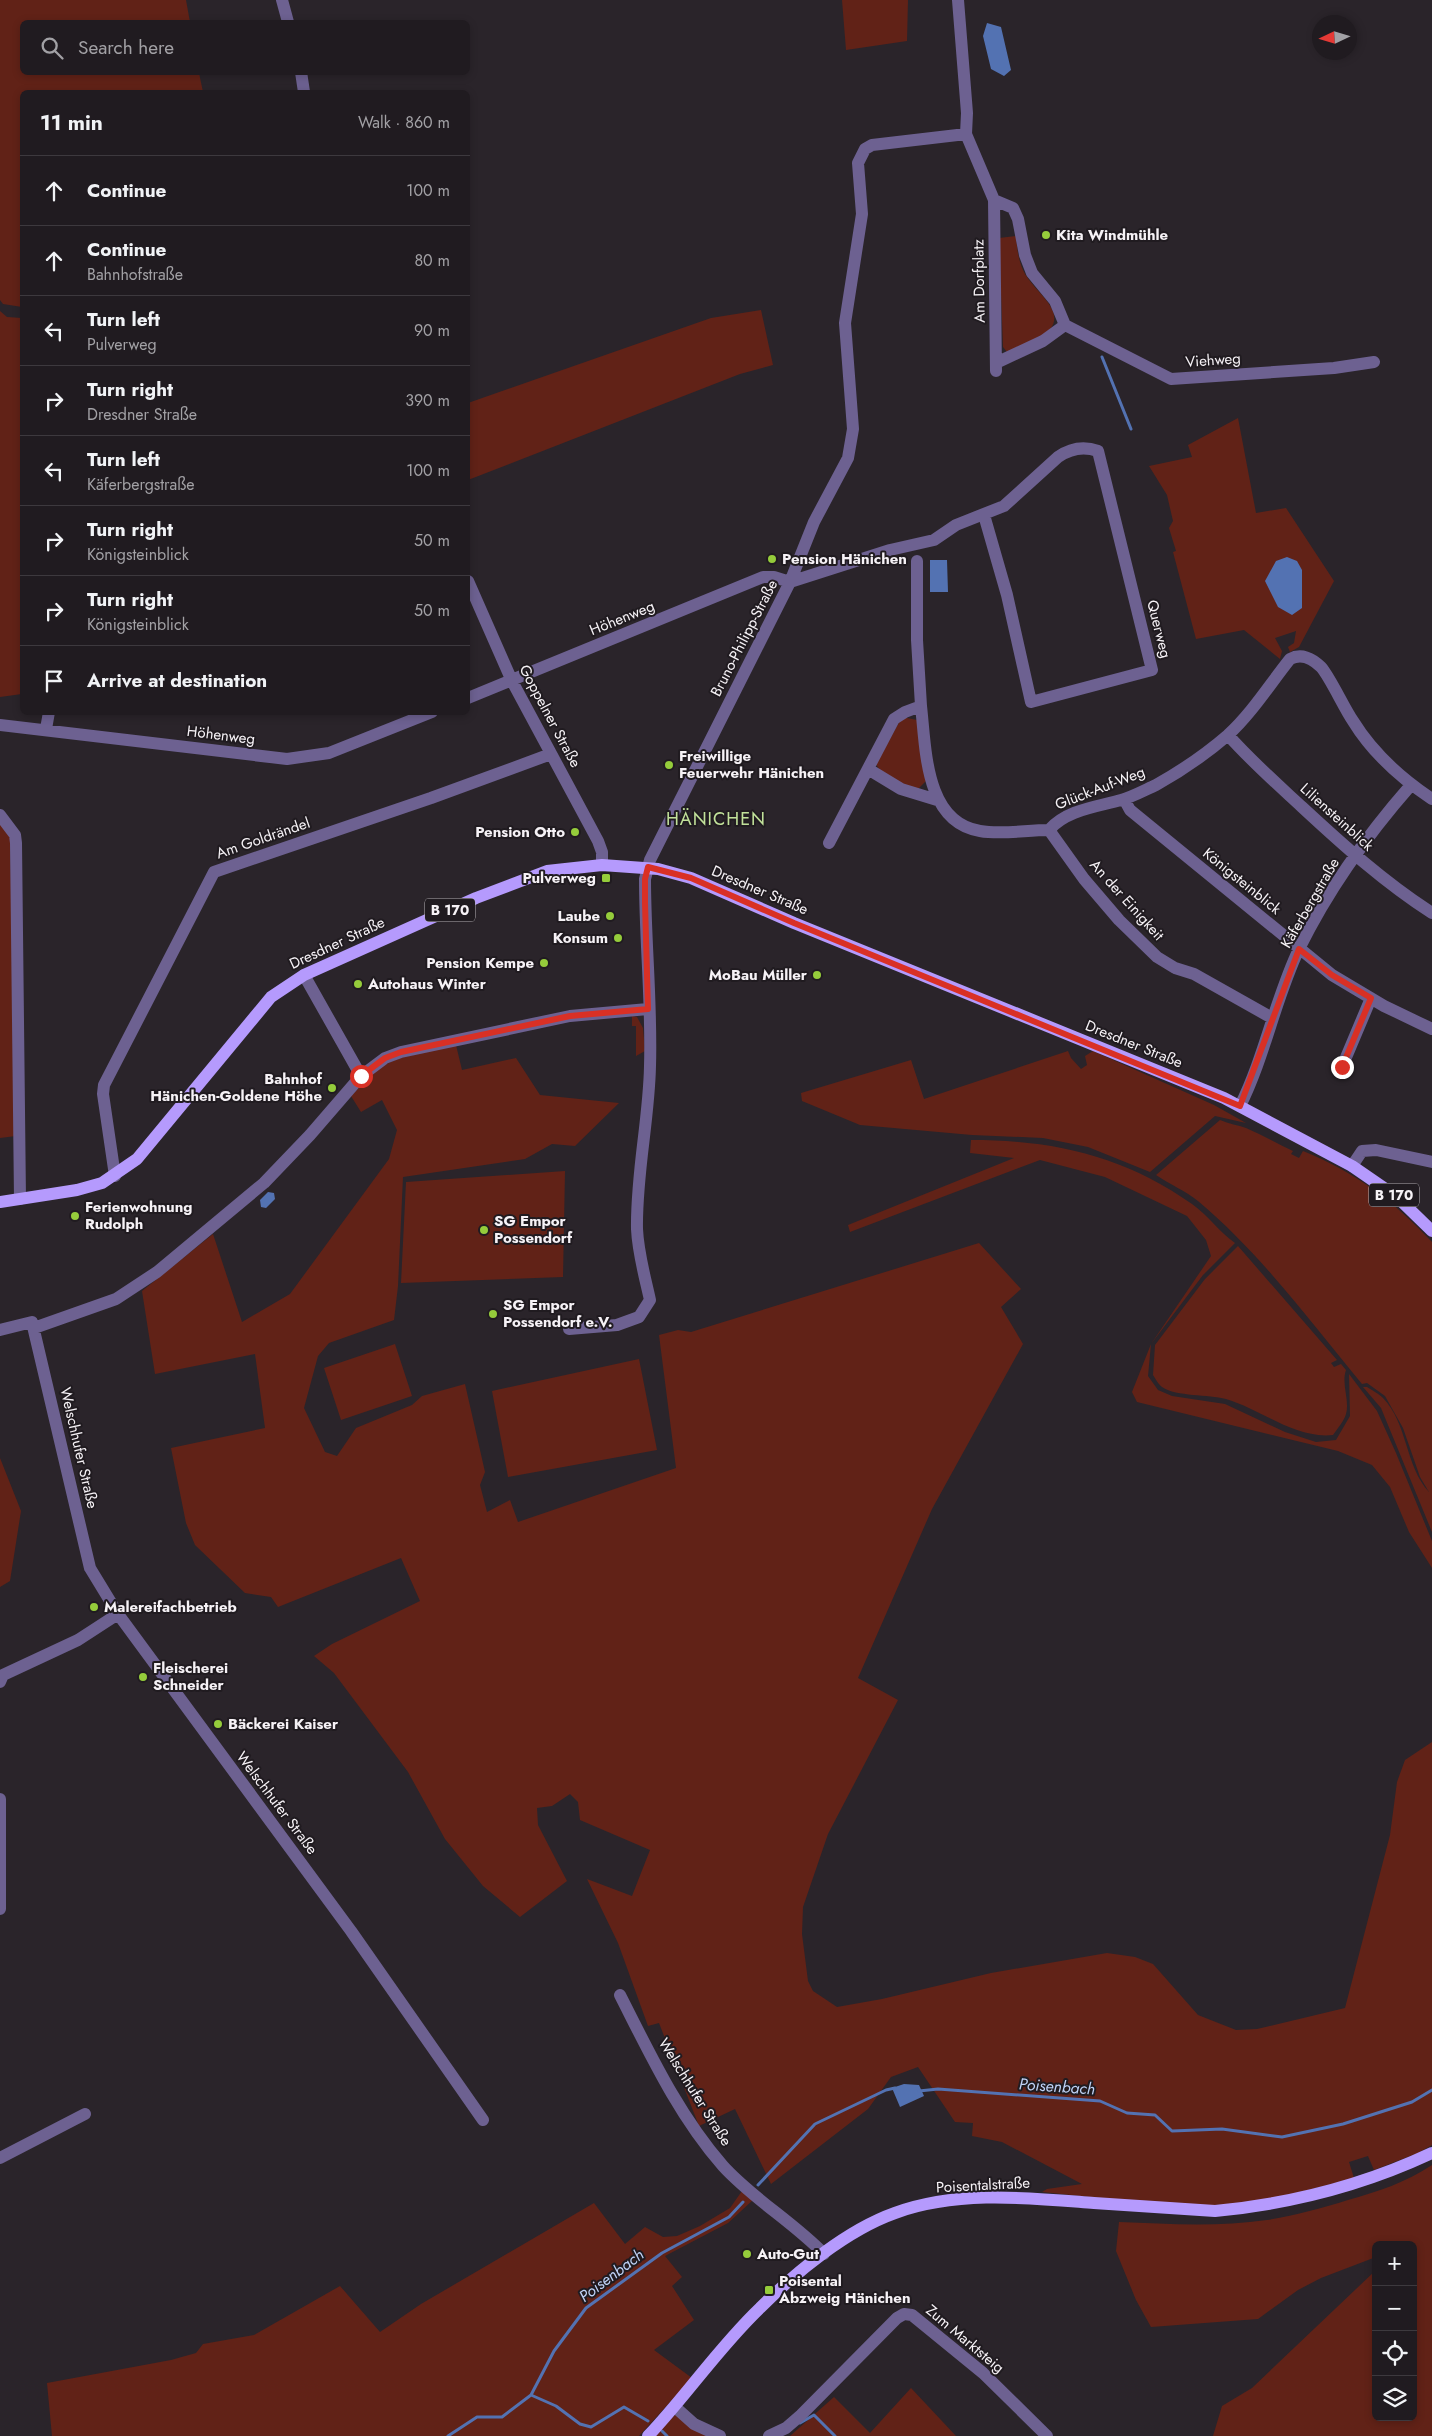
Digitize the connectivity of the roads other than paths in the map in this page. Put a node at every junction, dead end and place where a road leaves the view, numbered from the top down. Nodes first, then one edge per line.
1 (282, 0) edge
2 (958, 0) edge
3 (287, 20) edge
4 (301, 75) edge
5 (304, 90) edge
6 (966, 134) junction
7 (994, 200) junction
8 (1065, 325) junction
9 (1374, 362) dead end
10 (984, 515) junction
11 (917, 561) dead end
12 (790, 582) junction
13 (470, 586) edge
14 (512, 681) junction
15 (470, 697) edge
16 (921, 706) junction
17 (48, 715) edge
18 (424, 715) edge
19 (0, 725) edge
20 (46, 729) junction
21 (1228, 735) junction
22 (551, 754) junction
23 (868, 769) junction
24 (1411, 786) junction
25 (1124, 799) junction
26 (1432, 799) edge
27 (937, 800) junction
28 (0, 815) edge
29 (1049, 830) junction
30 (829, 843) dead end
31 (1356, 857) junction
32 (602, 865) junction
33 (648, 867) junction
34 (1432, 912) edge
35 (1299, 949) junction
36 (304, 975) junction
37 (1371, 998) junction
38 (648, 1009) junction
39 (1272, 1018) junction
40 (1432, 1028) edge
41 (1342, 1067) dead end
42 (361, 1076) junction
43 (1240, 1106) junction
44 (1432, 1162) edge
45 (1352, 1166) junction
46 (114, 1176) junction
47 (20, 1199) junction
48 (0, 1202) edge
49 (1432, 1231) edge
50 (34, 1328) junction
51 (569, 1329) dead end
52 (0, 1330) edge
53 (118, 1614) junction
54 (0, 1682) edge
55 (0, 1799) edge
56 (0, 1909) edge
57 (620, 1996) dead end
58 (84, 2114) dead end
59 (483, 2120) dead end
60 (1432, 2153) edge
61 (0, 2158) edge
62 (824, 2254) junction
63 (675, 2407) junction
64 (648, 2436) edge
65 (720, 2436) edge
66 (769, 2436) edge
67 (1047, 2436) edge

1 - 3 street
2 - 6 street
4 - 5 street
6 - 7 street, Am Dorfplatz
6 - 12 street, Bruno-Philipp-Straße
7 - 8 street
7 - 8 street, Am Dorfplatz
8 - 9 street, Viehweg
10 - 10 street, Querweg
10 - 12 street, Querweg
11 - 16 street
12 - 14 street, Höhenweg
12 - 33 street, Bruno-Philipp-Straße
13 - 14 street, Goppelner Straße
14 - 15 street, Höhenweg
14 - 22 street, Goppelner Straße
16 - 23 street
16 - 27 street
17 - 20 street
18 - 20 street, Höhenweg
19 - 20 street, Höhenweg
21 - 24 street, Glück-Auf-Weg
21 - 25 street, Glück-Auf-Weg
21 - 31 street, Liliensteinblick
22 - 32 street, Goppelner Straße
22 - 46 street, Am Goldrändel
23 - 27 street
23 - 30 street
24 - 26 street
24 - 31 street, Käferbergstraße
25 - 29 street, Glück-Auf-Weg
25 - 35 street, Königsteinblick
27 - 29 street, Glück-Auf-Weg
28 - 47 street
29 - 39 street, An der Einigkeit
31 - 34 street, Liliensteinblick
31 - 35 street, Käferbergstraße
32 - 33 main road, Dresdner Straße / B 170
32 - 36 main road, Dresdner Straße / B 170
33 - 38 street
33 - 43 main road, Dresdner Straße / B 170
35 - 37 street, Königsteinblick
35 - 39 street, Käferbergstraße
36 - 42 street
36 - 46 main road, Dresdner Straße / B 170
37 - 40 street, Königsteinblick
37 - 41 street
38 - 42 street
38 - 51 street
39 - 43 street, Käferbergstraße
42 - 50 street
43 - 45 main road, Dresdner Straße / B 170
44 - 45 street
45 - 49 main road, Dresdner Straße / B 170
46 - 47 main road, B 170
47 - 48 main road, B 170
50 - 52 street
50 - 53 street, Welschhufer Straße
53 - 54 street
53 - 59 street, Welschhufer Straße
55 - 56 street
57 - 62 street, Welschhufer Straße
58 - 61 street
60 - 62 main road, Poisentalstraße
62 - 63 main road, Poisentalstraße
63 - 64 main road, Poisentalstraße
63 - 65 street
66 - 67 street, Zum Marktsteig

